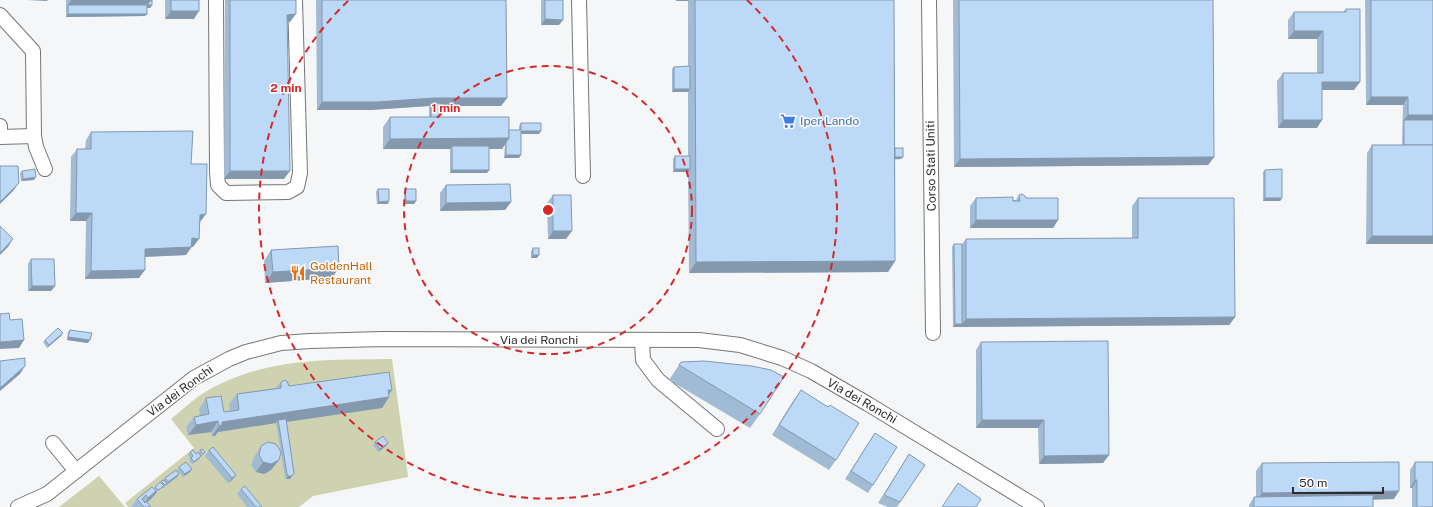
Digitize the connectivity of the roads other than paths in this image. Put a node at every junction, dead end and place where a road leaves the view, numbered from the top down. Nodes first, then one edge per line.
1 (216, 0) edge
2 (296, 0) edge
3 (579, 0) edge
4 (929, 0) edge
5 (0, 15) edge
6 (0, 126) edge
7 (34, 136) junction
8 (45, 169) dead end
9 (583, 176) dead end
10 (933, 333) dead end
11 (642, 341) junction
12 (717, 429) dead end
13 (53, 442) dead end
14 (76, 471) junction
15 (47, 494) junction
16 (18, 507) edge
17 (38, 507) edge
18 (1037, 507) edge

1 - 2 street
3 - 9 street
4 - 10 street, Corso Stati Uniti
5 - 7 street
6 - 7 street
7 - 8 street
11 - 12 street
11 - 14 street, Via dei Ronchi
11 - 18 street, Via dei Ronchi
13 - 14 street
14 - 15 street, Via dei Ronchi
15 - 16 street, Via dei Ronchi
15 - 17 street, Via dei Ronchi

